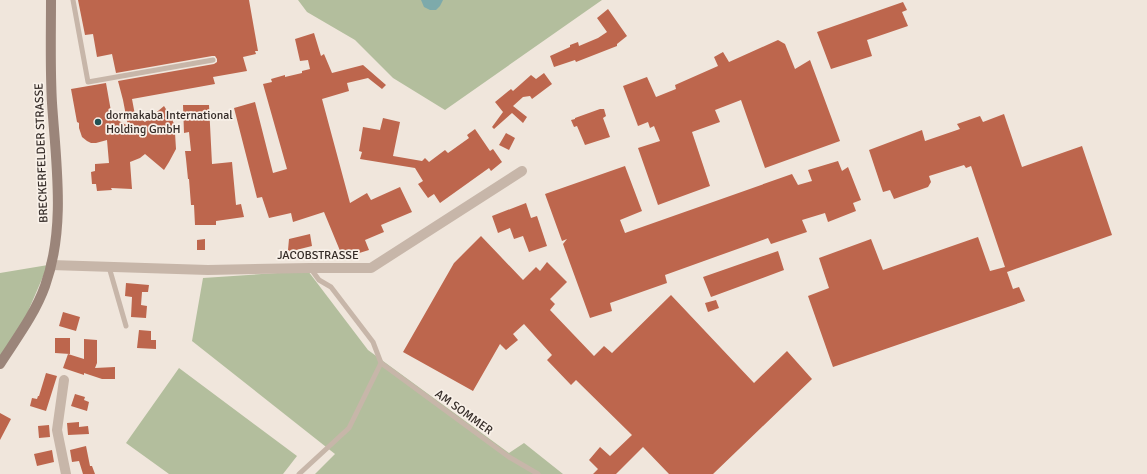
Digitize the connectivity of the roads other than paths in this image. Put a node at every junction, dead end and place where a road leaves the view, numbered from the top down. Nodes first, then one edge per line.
1 (51, 0) edge
2 (73, 0) edge
3 (213, 60) dead end
4 (522, 171) dead end
5 (51, 266) junction
6 (109, 267) junction
7 (310, 268) junction
8 (126, 326) dead end
9 (381, 363) junction
10 (0, 364) edge
11 (64, 380) dead end
12 (66, 474) edge
13 (299, 474) edge
14 (538, 474) edge

1 - 5 main road, BRECKERFELDER STRASSE
2 - 3 lane
4 - 7 street, JACOBSTRASSE
5 - 6 street, JACOBSTRASSE
5 - 10 main road, BRECKERFELDER STRASSE
6 - 7 street, JACOBSTRASSE
6 - 8 lane
7 - 9 lane
9 - 13 lane
9 - 14 lane, AM SOMMER
11 - 12 street

